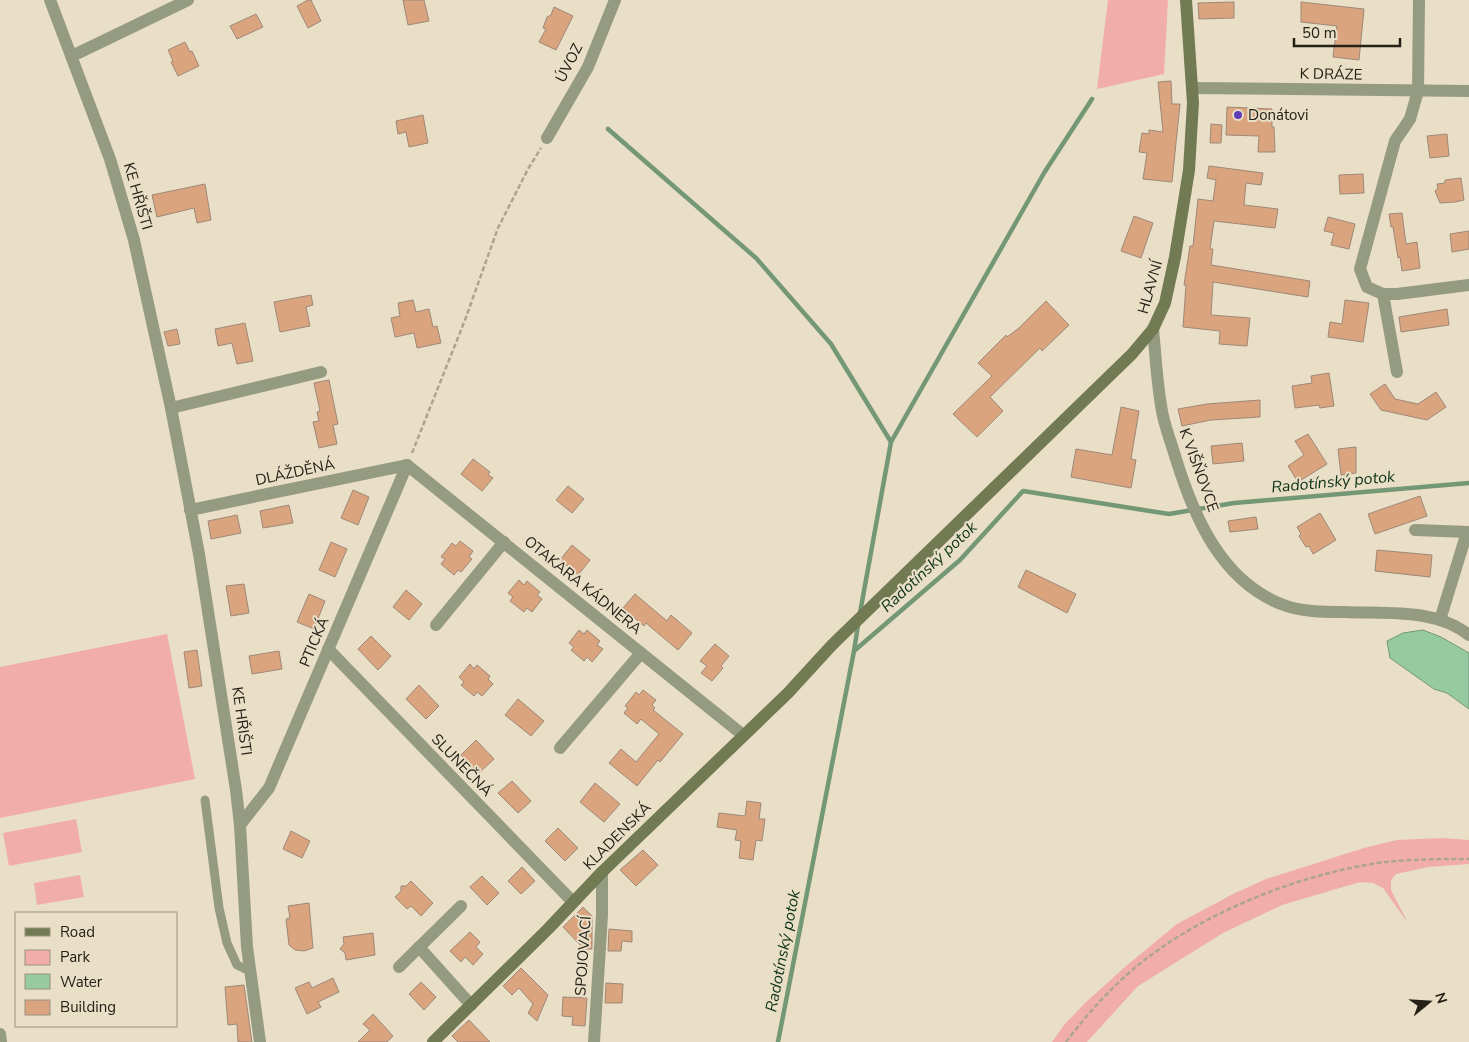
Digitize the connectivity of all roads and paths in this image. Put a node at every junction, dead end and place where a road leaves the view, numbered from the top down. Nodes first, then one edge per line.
1 (50, 0) edge
2 (188, 0) edge
3 (615, 0) edge
4 (1186, 0) edge
5 (1419, 0) edge
6 (72, 56) junction
7 (1192, 88) junction
8 (1469, 91) edge
9 (1418, 92) junction
10 (546, 138) joint
11 (1469, 285) edge
12 (1382, 294) junction
13 (1153, 329) junction
14 (321, 372) dead end
15 (1397, 372) dead end
16 (171, 408) junction
17 (407, 465) junction
18 (190, 510) junction
19 (1415, 530) dead end
20 (1468, 532) edge
21 (504, 542) junction
22 (1440, 620) junction
23 (436, 625) dead end
24 (1469, 635) edge
25 (328, 650) junction
26 (641, 653) junction
27 (788, 693) joint
28 (743, 735) junction
29 (560, 748) dead end
30 (205, 800) dead end
31 (240, 825) junction
32 (1469, 859) edge
33 (602, 872) junction
34 (573, 902) junction
35 (461, 906) dead end
36 (419, 948) junction
37 (399, 967) dead end
38 (250, 971) junction
39 (471, 1005) junction
40 (0, 1034) edge
41 (1, 1042) edge
42 (260, 1042) edge
43 (433, 1042) edge
44 (594, 1042) edge
45 (1066, 1042) edge

1 - 6 street, KE HŘIŠTI
2 - 6 street
3 - 10 street, ÚVOZ
4 - 7 main road, HLAVNÍ
5 - 9 street
6 - 16 street, KE HŘIŠTI
7 - 9 street, K DRÁZE
7 - 13 main road, HLAVNÍ
8 - 9 street, K DRÁZE
9 - 12 street
10 - 17 path
11 - 12 street
12 - 15 street
13 - 22 street, K VIŠŇOVCE
13 - 27 main road, HLAVNÍ
14 - 16 street
16 - 18 street, KE HŘIŠTI
17 - 18 street, DLÁŽDĚNÁ
17 - 21 street, OTAKARA KÁDNERA
17 - 25 street, PTICKÁ
18 - 31 street, KE HŘIŠTI
19 - 20 street
20 - 22 street
21 - 23 street, OTAKARA KÁDNERA
21 - 26 street, OTAKARA KÁDNERA
22 - 24 street, K VIŠŇOVCE
25 - 31 street, PTICKÁ
25 - 34 street, SLUNEČNÁ
26 - 28 street, OTAKARA KÁDNERA
26 - 29 street, OTAKARA KÁDNERA
27 - 28 main road, KLADENSKÁ
28 - 33 main road, KLADENSKÁ
30 - 38 lane
31 - 38 street, KE HŘIŠTI
32 - 45 path
33 - 34 main road, KLADENSKÁ
33 - 44 street, SPOJOVACÍ
34 - 39 main road, KLADENSKÁ
35 - 36 street
36 - 37 street
36 - 39 street
38 - 42 street, KE HŘIŠTI
39 - 43 main road, KLADENSKÁ
40 - 41 street

